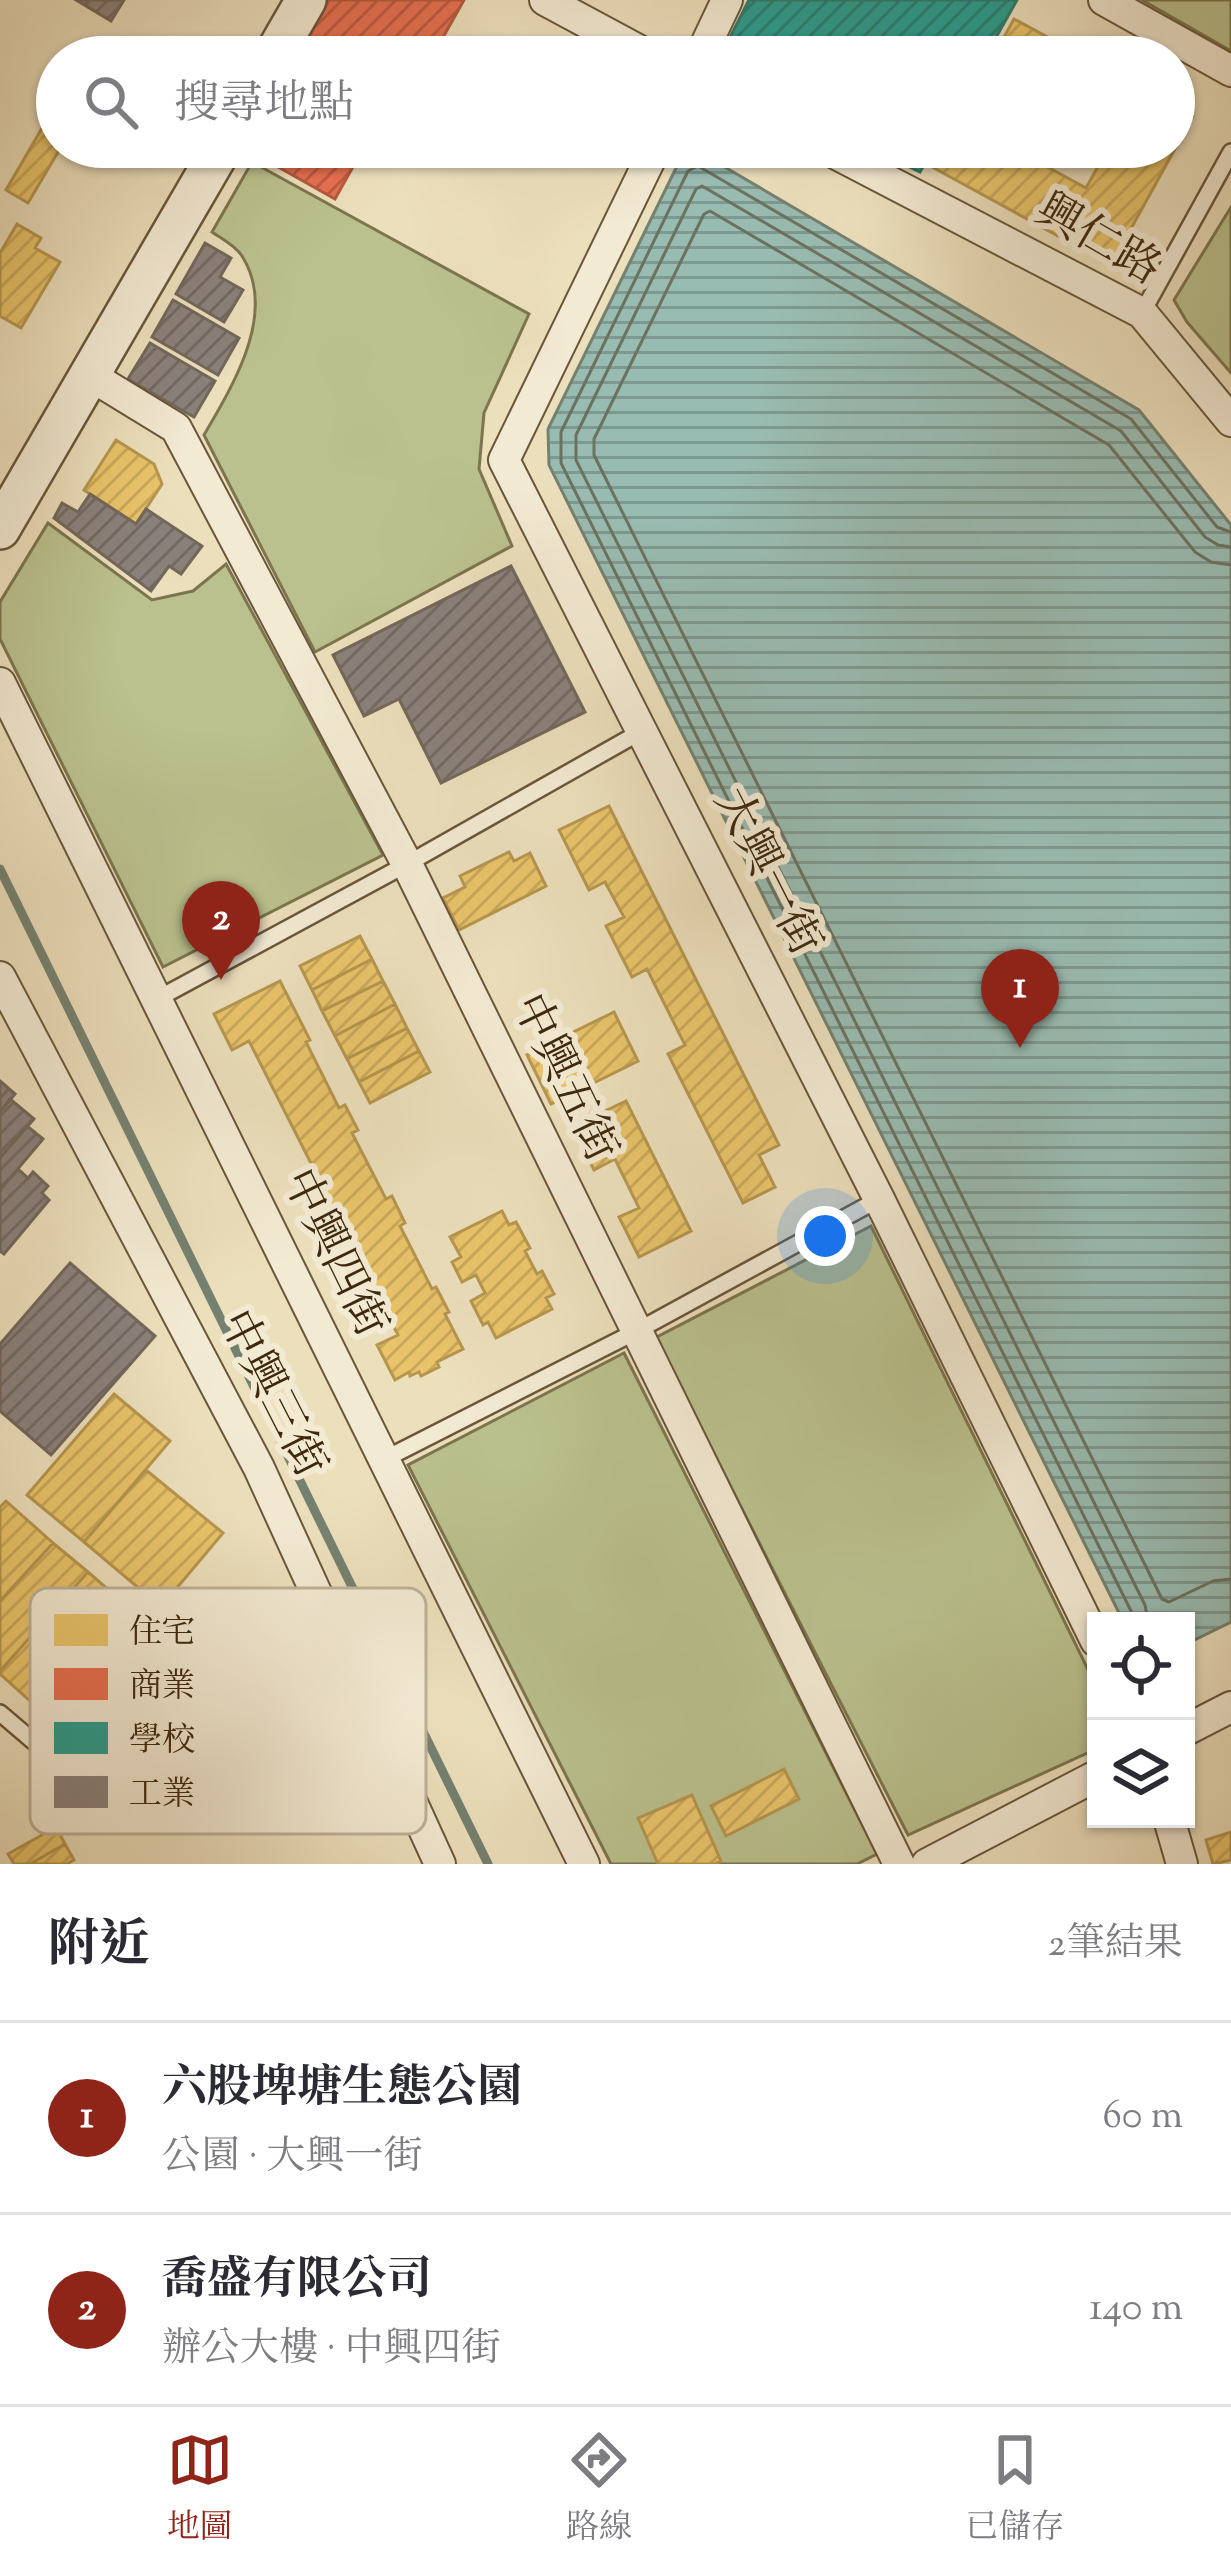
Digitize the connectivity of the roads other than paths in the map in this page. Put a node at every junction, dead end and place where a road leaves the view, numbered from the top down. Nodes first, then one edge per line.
1 (306, 0) edge
2 (545, 0) edge
3 (727, 0) edge
4 (1104, 0) edge
5 (285, 36) edge
6 (613, 36) edge
7 (710, 36) edge
8 (1168, 36) edge
9 (1195, 51) edge
10 (1231, 71) edge
11 (1231, 152) edge
12 (210, 168) edge
13 (646, 168) edge
14 (864, 168) edge
15 (1142, 313) junction
16 (91, 376) junction
17 (1231, 421) edge
18 (0, 529) edge
19 (0, 683) edge
20 (643, 730) junction
21 (407, 864) junction
22 (0, 977) edge
23 (158, 999) junction
24 (879, 1198) junction
25 (635, 1332) junction
26 (383, 1460) junction
27 (314, 1588) edge
28 (1087, 1623) edge
29 (1231, 1707) edge
30 (0, 1713) edge
31 (1195, 1725) edge
32 (30, 1739) edge
33 (1087, 1781) edge
34 (1172, 1828) edge
35 (426, 1833) edge
36 (440, 1864) edge
37 (584, 1864) edge
38 (899, 1864) edge
39 (927, 1864) edge
40 (1182, 1864) edge

1 - 5 street
2 - 6 street
3 - 7 street
4 - 8 street
9 - 10 street
11 - 15 lane
12 - 16 street
13 - 20 street, 大興一街
14 - 15 street, 興仁路
15 - 17 street, 興仁路
16 - 18 street
16 - 21 street, 中興五街
19 - 23 street, 中興四街
20 - 21 lane
20 - 24 street, 大興一街
21 - 23 lane
21 - 25 street, 中興五街
22 - 27 street, 中興三街
23 - 26 street, 中興四街
24 - 25 lane
24 - 28 street, 大興一街
25 - 26 lane
25 - 38 street, 中興五街
26 - 37 street, 中興四街
29 - 31 street
30 - 32 lane
33 - 39 street
34 - 40 street
35 - 36 street, 中興三街

